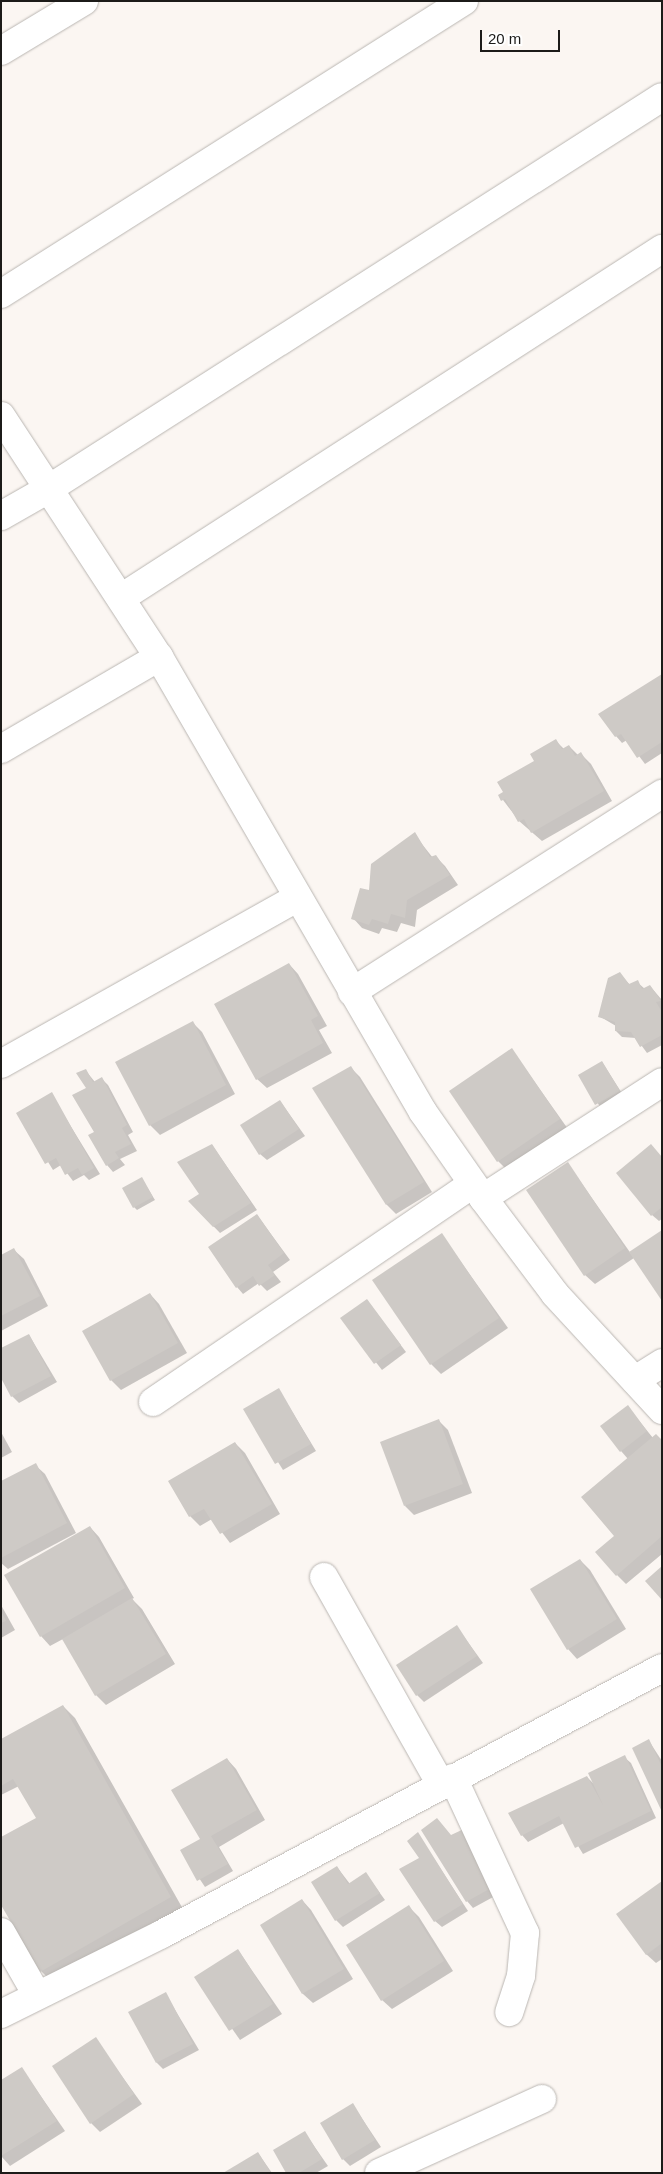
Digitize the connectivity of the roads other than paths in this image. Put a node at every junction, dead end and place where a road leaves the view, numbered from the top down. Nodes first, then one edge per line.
1 (84, 1) edge
2 (464, 1) edge
3 (1, 51) edge
4 (662, 97) edge
5 (662, 249) edge
6 (1, 294) edge
7 (1, 416) edge
8 (50, 488) junction
9 (1, 516) edge
10 (121, 598) junction
11 (159, 657) junction
12 (1, 749) edge
13 (662, 794) edge
14 (297, 898) junction
15 (352, 992) junction
16 (1, 1064) edge
17 (662, 1082) edge
18 (478, 1191) junction
19 (662, 1363) edge
20 (634, 1380) junction
21 (153, 1402) dead end
22 (662, 1410) edge
23 (324, 1577) dead end
24 (662, 1668) edge
25 (447, 1781) junction
26 (1, 1932) edge
27 (38, 1995) junction
28 (509, 2012) dead end
29 (1, 2014) edge
30 (542, 2098) dead end
31 (379, 2173) edge

1 - 3 street
2 - 6 street
4 - 8 street
5 - 10 street
7 - 8 street
8 - 9 street
8 - 10 street
10 - 11 street
11 - 12 street
11 - 14 street
13 - 15 street
14 - 15 street
14 - 16 street
15 - 18 street
17 - 18 street
18 - 20 street
18 - 21 street
19 - 20 street
20 - 22 street
23 - 25 street
24 - 25 street
25 - 27 street
25 - 28 street
26 - 27 street
27 - 29 street
30 - 31 street

